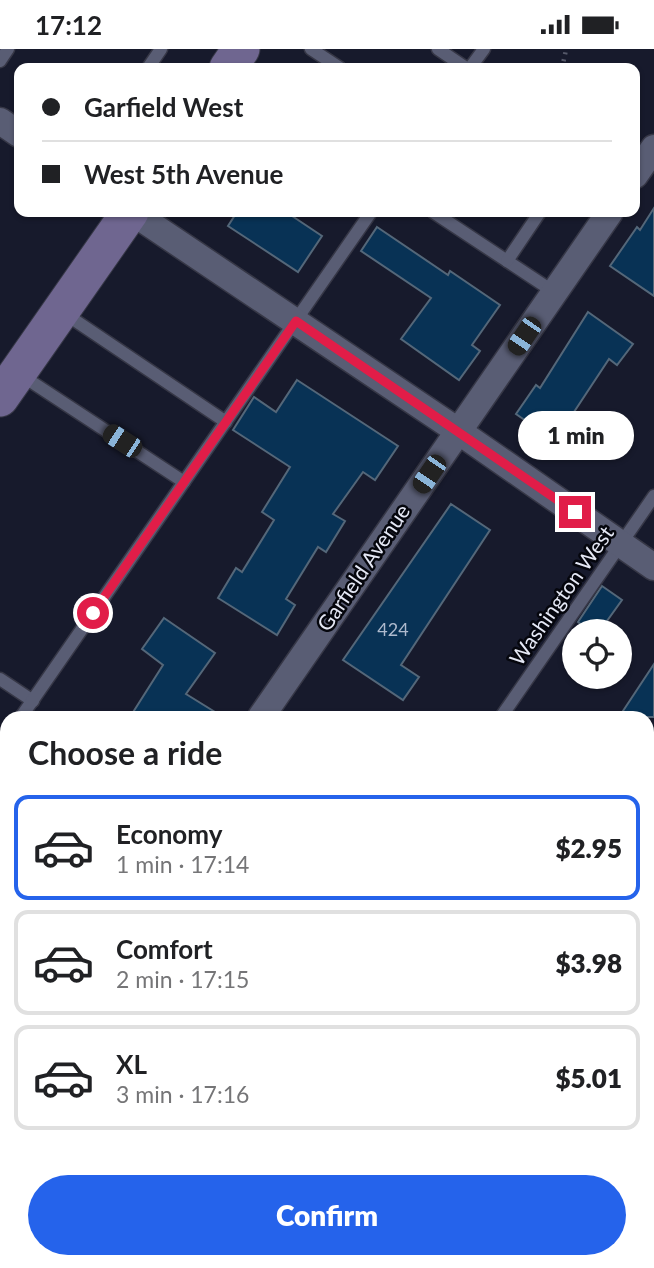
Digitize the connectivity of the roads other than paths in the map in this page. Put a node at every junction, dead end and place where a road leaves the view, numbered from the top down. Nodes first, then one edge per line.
1 (8, 49) edge
2 (311, 49) edge
3 (438, 49) edge
4 (484, 49) edge
5 (0, 61) edge
6 (332, 63) edge
7 (460, 63) edge
8 (472, 63) edge
9 (654, 148) edge
10 (640, 168) edge
11 (127, 217) edge
12 (139, 217) edge
13 (368, 217) edge
14 (441, 217) edge
15 (537, 217) edge
16 (606, 217) edge
17 (507, 261) junction
18 (554, 292) junction
19 (61, 311) junction
20 (296, 321) junction
21 (9, 386) edge
22 (226, 422) junction
23 (458, 431) junction
24 (184, 482) junction
25 (654, 496) edge
26 (621, 543) junction
27 (654, 567) edge
28 (0, 679) edge
29 (33, 701) junction
30 (26, 711) edge
31 (265, 711) edge
32 (505, 711) edge

1 - 5 lane
2 - 6 lane
3 - 7 lane
4 - 8 lane
9 - 10 street
11 - 19 street
12 - 20 street
13 - 20 lane
14 - 17 lane
15 - 17 lane
16 - 18 street, Garfield Avenue
17 - 18 lane
18 - 23 street, Garfield Avenue
19 - 21 street
19 - 22 lane
20 - 22 lane
20 - 23 street
21 - 24 lane
22 - 24 lane
23 - 26 street
23 - 31 street, Garfield Avenue
24 - 29 lane
25 - 26 lane, Washington West
26 - 27 street
26 - 32 lane, Washington West
28 - 29 lane
29 - 30 lane

